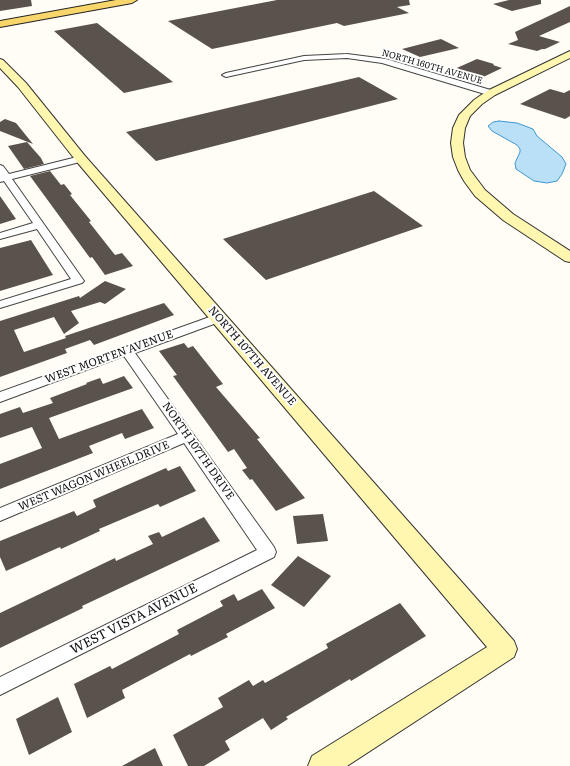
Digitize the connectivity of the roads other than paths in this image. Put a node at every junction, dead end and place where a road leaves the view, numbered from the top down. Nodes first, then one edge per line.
1 (132, 0) edge
2 (116, 1) edge
3 (0, 24) edge
4 (570, 54) edge
5 (0, 62) edge
6 (226, 75) dead end
7 (491, 93) junction
8 (81, 159) junction
9 (0, 168) edge
10 (3, 178) edge
11 (39, 225) junction
12 (0, 236) edge
13 (570, 258) edge
14 (0, 305) edge
15 (218, 318) junction
16 (127, 351) junction
17 (0, 397) edge
18 (187, 436) junction
19 (0, 515) edge
20 (268, 552) joint
21 (0, 686) edge
22 (322, 766) edge

1 - 2 main road
2 - 3 main road
4 - 7 street
5 - 8 street, NORTH 107TH AVENUE
6 - 7 street, NORTH 160TH AVENUE
7 - 13 street
8 - 10 street
8 - 15 street, NORTH 107TH AVENUE
9 - 10 street
10 - 11 street
11 - 12 street
11 - 14 street
15 - 16 street, WEST MORTEN AVENUE
15 - 22 street, NORTH 107TH AVENUE
16 - 17 street, WEST MORTEN AVENUE
16 - 18 street, NORTH 107TH DRIVE
18 - 19 street, WEST WAGON WHEEL DRIVE
18 - 20 street, NORTH 107TH DRIVE
20 - 21 street, WEST VISTA AVENUE

